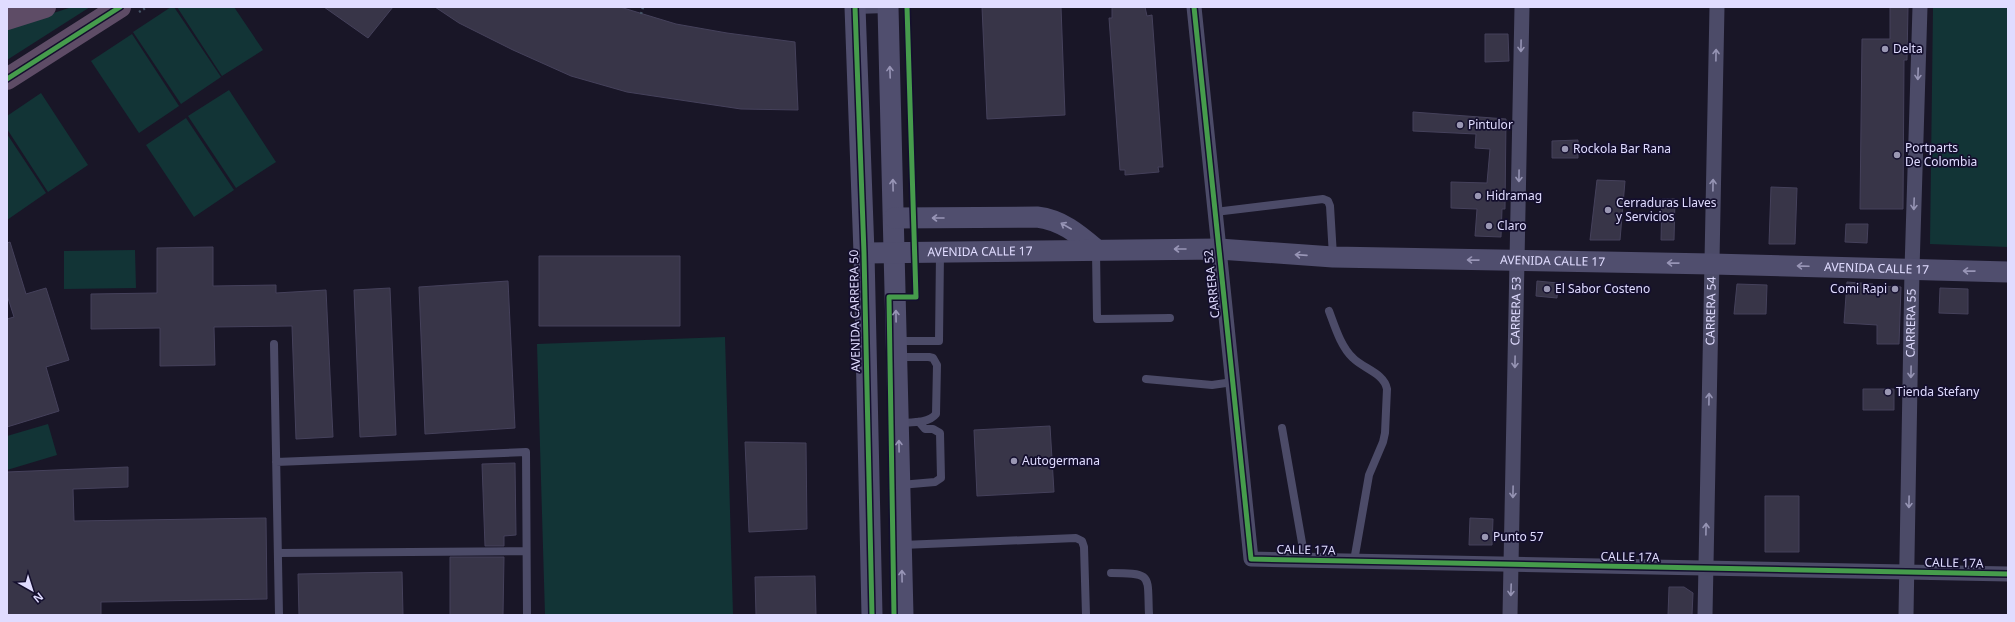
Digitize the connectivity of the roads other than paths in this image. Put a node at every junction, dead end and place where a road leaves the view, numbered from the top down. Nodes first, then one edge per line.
1 (23, 7) edge
2 (45, 7) edge
3 (120, 7) edge
4 (1194, 7) edge
5 (1522, 7) edge
6 (1717, 7) edge
7 (1920, 7) edge
8 (855, 8) edge
9 (888, 8) edge
10 (7, 18) edge
11 (7, 79) edge
12 (1215, 212) junction
13 (894, 218) junction
14 (1219, 249) junction
15 (1096, 250) junction
16 (895, 252) junction
17 (940, 252) junction
18 (864, 253) junction
19 (1333, 257) junction
20 (1517, 261) junction
21 (1712, 264) junction
22 (1912, 269) junction
23 (2008, 272) edge
24 (1329, 311) dead end
25 (1170, 318) dead end
26 (274, 344) dead end
27 (897, 349) junction
28 (1146, 379) dead end
29 (1232, 382) junction
30 (909, 422) junction
31 (1282, 428) dead end
32 (276, 462) junction
33 (900, 485) junction
34 (901, 545) junction
35 (526, 551) junction
36 (278, 553) junction
37 (1251, 559) joint
38 (1305, 560) junction
39 (1354, 561) junction
40 (1512, 564) junction
41 (1705, 568) junction
42 (1908, 572) junction
43 (1111, 573) dead end
44 (2008, 574) edge
45 (280, 615) edge
46 (527, 615) edge
47 (872, 615) edge
48 (903, 615) edge
49 (1086, 615) edge
50 (1149, 615) edge
51 (1510, 615) edge
52 (1705, 615) edge
53 (1906, 615) edge

1 - 10 highway
2 - 10 highway
3 - 11 highway
4 - 12 street, CARRERA 52
5 -> 20 street, CARRERA 53
21 -> 6 street, CARRERA 54
7 -> 22 street, CARRERA 55
8 - 9 lane
8 - 18 street, AVENIDA CARRERA 50
13 -> 9 street
12 - 14 street, CARRERA 52
12 - 19 lane
15 -> 13 street
13 - 16 street
14 -> 15 street, AVENIDA CALLE 17
19 -> 14 street, AVENIDA CALLE 17
14 - 29 street, CARRERA 52
15 - 17 street, AVENIDA CALLE 17
15 - 25 lane
16 - 17 street, AVENIDA CALLE 17
16 - 18 street, AVENIDA CALLE 17
27 -> 16 street
17 - 27 lane
18 - 47 street, AVENIDA CARRERA 50
20 -> 19 street, AVENIDA CALLE 17
21 -> 20 street, AVENIDA CALLE 17
20 -> 40 street, CARRERA 53
22 -> 21 street, AVENIDA CALLE 17
41 -> 21 street, CARRERA 54
23 -> 22 street, AVENIDA CALLE 17
22 -> 42 street, CARRERA 55
24 - 39 lane
26 - 32 lane
27 - 30 street
27 - 30 lane
28 - 29 lane
29 - 37 street, CARRERA 52
33 -> 30 street
30 - 33 lane
31 - 38 lane
32 - 35 lane
32 - 36 lane
33 - 34 street
48 -> 34 street
34 - 49 lane
35 - 36 lane
35 - 46 lane
36 - 45 lane
37 - 38 street, CALLE 17A
38 - 39 street, CALLE 17A
39 - 40 street, CALLE 17A
40 - 41 street, CALLE 17A
40 -> 51 street, CARRERA 53
41 - 42 street, CALLE 17A
41 - 52 street, CARRERA 54
42 - 44 street, CALLE 17A
42 - 53 street, CARRERA 55
43 - 50 lane

